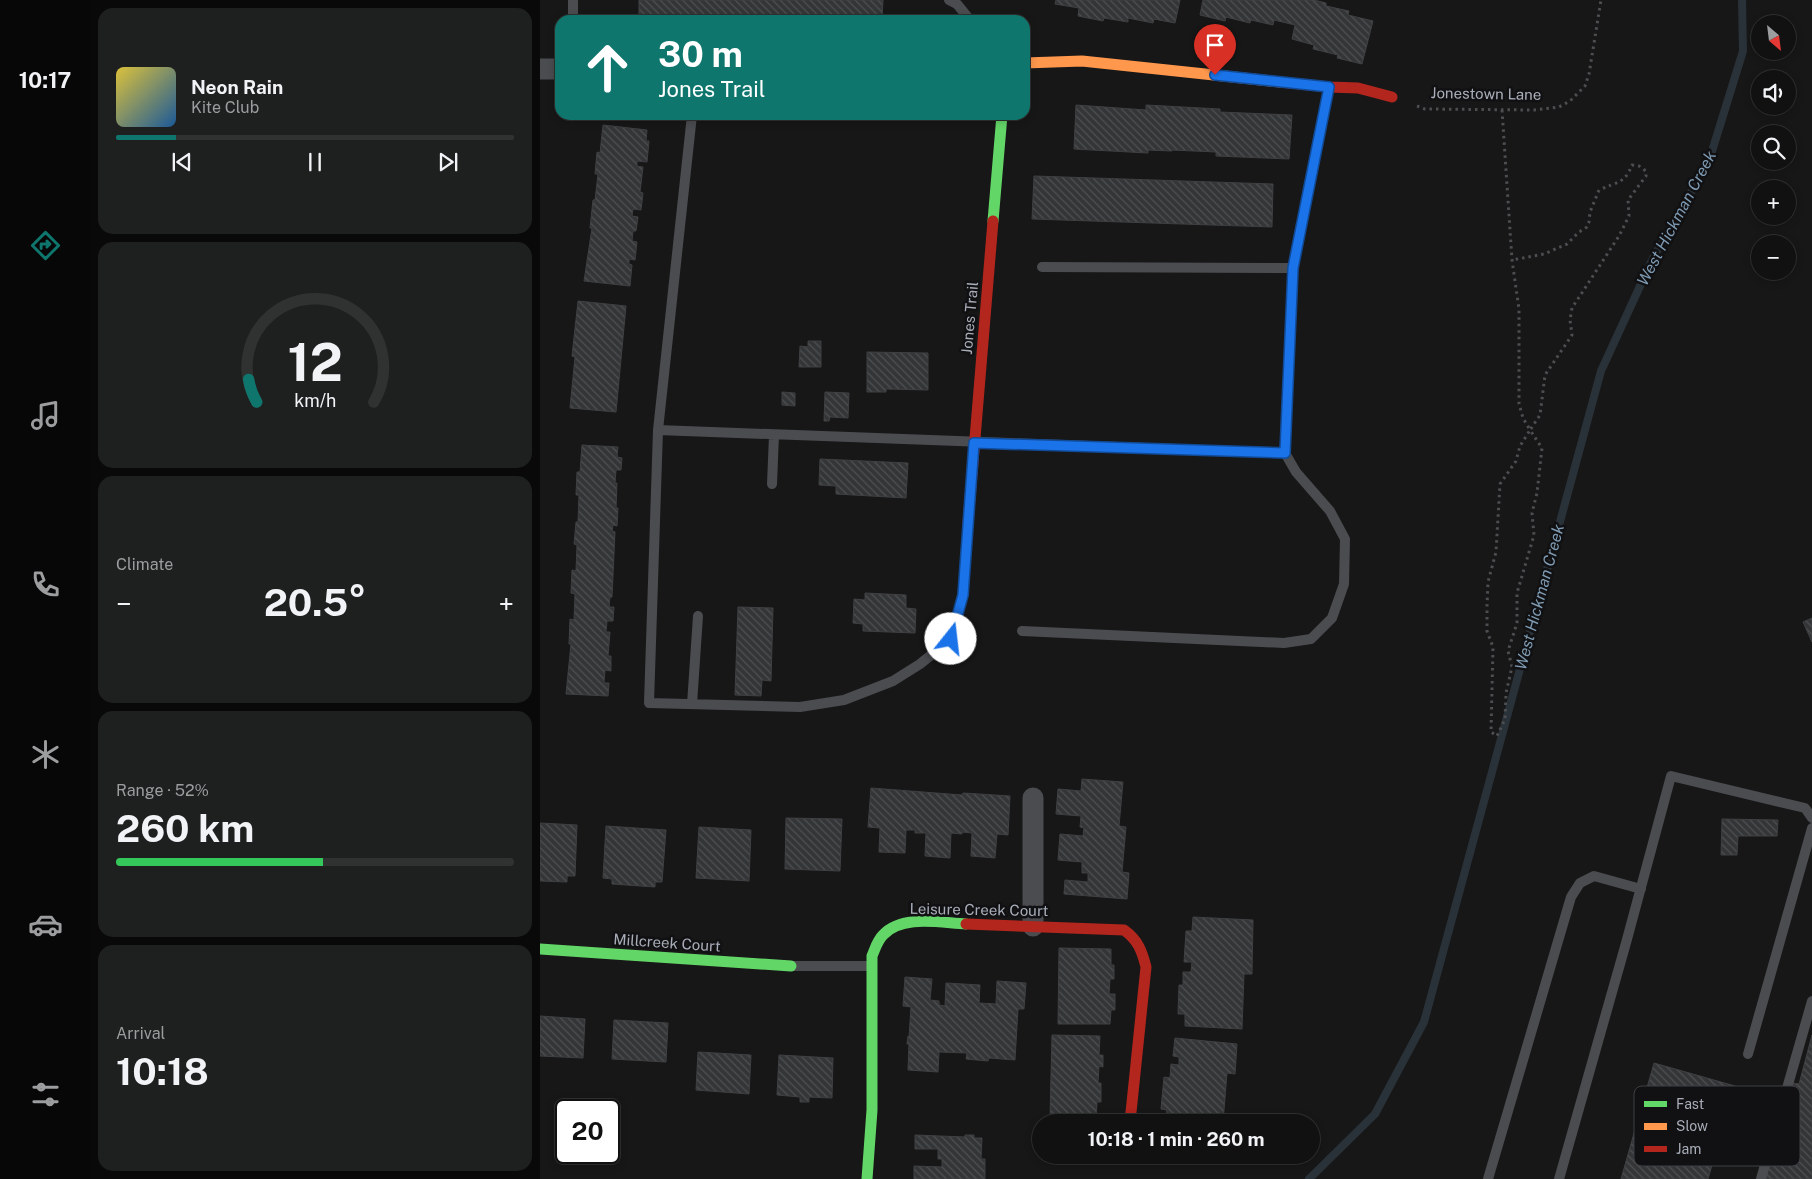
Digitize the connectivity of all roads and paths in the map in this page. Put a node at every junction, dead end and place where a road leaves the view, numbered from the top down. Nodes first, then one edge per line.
1 (573, 0) edge
2 (949, 0) edge
3 (1601, 0) edge
4 (573, 15) edge
5 (966, 15) edge
6 (1030, 63) edge
7 (540, 69) edge
8 (555, 69) edge
9 (1329, 87) junction
10 (1392, 97) joint
11 (1502, 110) junction
12 (691, 120) edge
13 (1002, 120) edge
14 (1512, 260) junction
15 (1042, 267) dead end
16 (1293, 268) junction
17 (658, 430) junction
18 (1530, 430) junction
19 (774, 435) junction
20 (974, 443) junction
21 (1285, 453) junction
22 (772, 484) dead end
23 (968, 523) joint
24 (698, 616) dead end
25 (1022, 631) dead end
26 (692, 704) junction
27 (1034, 798) dead end
28 (1812, 818) edge
29 (1812, 828) edge
30 (1641, 889) junction
31 (1033, 926) junction
32 (540, 949) edge
33 (791, 966) joint
34 (872, 966) junction
35 (1812, 1001) edge
36 (1748, 1054) dead end
37 (1788, 1086) edge
38 (1131, 1114) edge
39 (1765, 1166) edge
40 (867, 1179) edge
41 (1488, 1179) edge
42 (1559, 1179) edge
43 (1761, 1179) edge

1 - 4 lane
2 - 5 lane
3 - 11 path, Jonestown Lane
6 - 9 street
7 - 8 street
9 - 10 street
9 - 16 lane
10 - 11 path, Jonestown Lane
11 - 14 path
12 - 17 lane
13 - 20 street, Jones Trail
14 - 18 path
14 - 18 path
15 - 16 lane
16 - 21 lane
17 - 19 lane
17 - 26 lane
18 - 18 path
19 - 20 lane
19 - 22 lane
20 - 21 lane
20 - 23 street, Jones Trail
21 - 25 lane
23 - 26 lane
24 - 26 lane
27 - 31 street
28 - 30 lane
29 - 36 lane
30 - 41 lane
30 - 42 lane
31 - 34 street, Leisure Creek Court
31 - 38 street, Leisure Creek Court
32 - 33 street, Millcreek Court
33 - 34 lane
34 - 40 street, Leisure Creek Court
35 - 37 lane
39 - 43 lane

